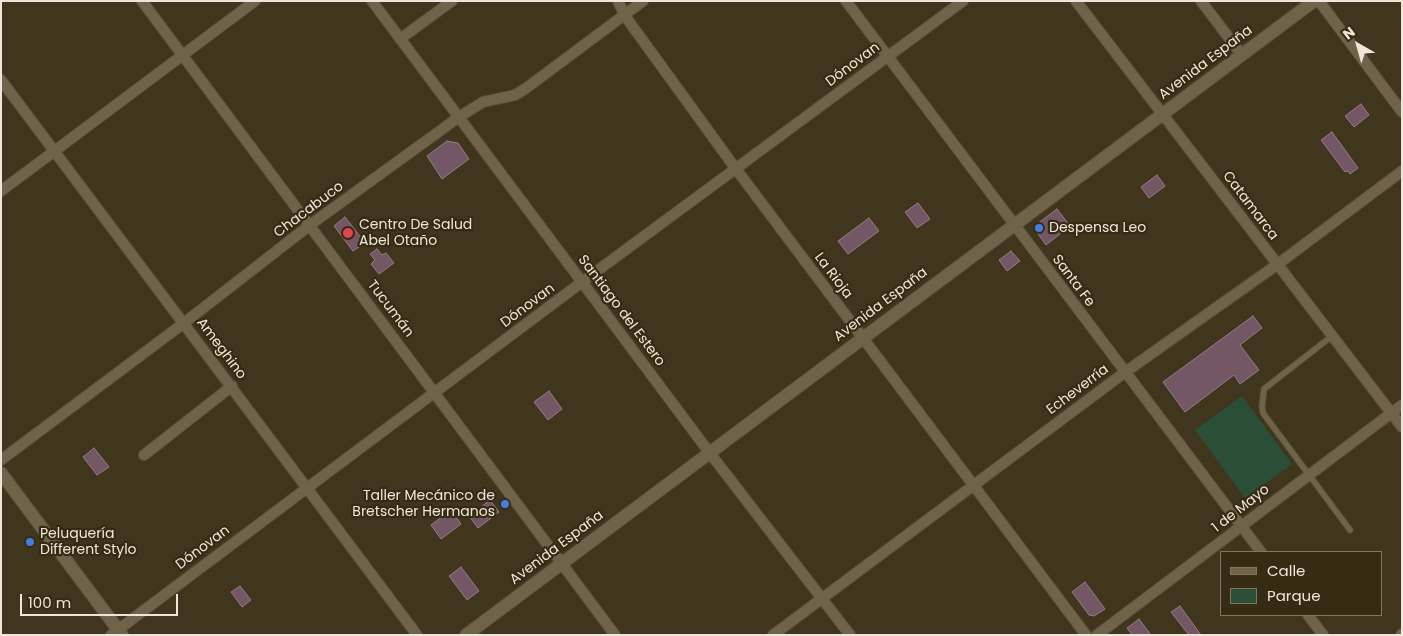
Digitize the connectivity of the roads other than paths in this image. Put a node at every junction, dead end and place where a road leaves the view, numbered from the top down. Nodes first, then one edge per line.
1 (142, 1) edge
2 (255, 1) edge
3 (372, 1) edge
4 (452, 1) edge
5 (618, 1) edge
6 (644, 1) edge
7 (846, 1) edge
8 (963, 1) edge
9 (1076, 1) edge
10 (1201, 1) edge
11 (1314, 1) edge
12 (1319, 1) edge
13 (624, 16) junction
14 (400, 39) junction
15 (183, 55) junction
16 (1242, 55) junction
17 (888, 56) junction
18 (1, 80) edge
19 (1402, 112) edge
20 (1163, 114) junction
21 (458, 117) junction
22 (55, 151) junction
23 (736, 169) junction
24 (1402, 170) edge
25 (1, 191) edge
26 (310, 225) junction
27 (1014, 225) junction
28 (1278, 264) junction
29 (582, 282) junction
30 (184, 323) junction
31 (1332, 336) junction
32 (862, 337) junction
33 (1124, 372) junction
34 (232, 386) junction
35 (436, 392) junction
36 (1402, 405) edge
37 (1391, 413) junction
38 (1402, 427) edge
39 (709, 452) junction
40 (144, 455) dead end
41 (1, 460) edge
42 (1, 473) edge
43 (1308, 474) junction
44 (974, 485) junction
45 (305, 488) junction
46 (1242, 526) junction
47 (1350, 530) dead end
48 (1260, 551) edge
49 (561, 564) junction
50 (822, 598) junction
51 (1309, 616) edge
52 (117, 633) edge
53 (417, 635) edge
54 (466, 635) edge
55 (615, 635) edge
56 (773, 635) edge
57 (850, 635) edge
58 (1086, 635) edge
59 (1097, 635) edge
60 (1323, 635) edge

1 - 15 street, Tucumán
2 - 15 street
3 - 14 street, Santiago del Estero
4 - 14 street
5 - 13 street, La Rioja
6 - 13 street, Chacabuco
7 - 17 street, Santa Fe
8 - 17 street, Dónovan
9 - 20 street, Catamarca
10 - 16 street
11 - 16 street, Avenida España
12 - 19 street
13 - 21 street, Chacabuco
13 - 23 street, La Rioja
14 - 21 street, Santiago del Estero
15 - 22 street
15 - 26 street, Tucumán
16 - 20 street, Avenida España
17 - 23 street, Dónovan
17 - 27 street, Santa Fe
18 - 22 street, Ameghino
20 - 27 street, Avenida España
20 - 28 street, Catamarca
21 - 26 street, Chacabuco
21 - 29 street, Santiago del Estero
22 - 25 street
22 - 30 street, Ameghino
23 - 29 street, Dónovan
23 - 32 street, La Rioja
24 - 28 street, Echeverría
26 - 30 street, Chacabuco
26 - 35 street, Tucumán
27 - 32 street, Avenida España
27 - 33 street, Santa Fe
28 - 31 street, Catamarca
28 - 33 street, Echeverría
29 - 35 street, Dónovan
29 - 39 street, Santiago del Estero
30 - 34 street, Ameghino
30 - 41 street, Chacabuco
31 - 37 street, Catamarca
31 - 43 lane
32 - 39 street, Avenida España
32 - 44 street, La Rioja
33 - 44 street, Echeverría
33 - 46 street, Santa Fe
34 - 40 street
34 - 45 street, Ameghino
35 - 45 street, Dónovan
35 - 49 street, Tucumán
36 - 37 street, 1 de Mayo
37 - 38 street, Catamarca
37 - 43 street, 1 de Mayo
39 - 49 street, Avenida España
39 - 50 street, Santiago del Estero
42 - 52 street
43 - 46 street, 1 de Mayo
43 - 47 lane
44 - 50 street, Echeverría
44 - 58 street, La Rioja
45 - 52 street, Dónovan
45 - 53 street, Ameghino
46 - 48 street, Santa Fe
46 - 59 street, 1 de Mayo
49 - 54 street, Avenida España
49 - 55 street, Tucumán
50 - 56 street, Echeverría
50 - 57 street, Santiago del Estero
51 - 60 street

